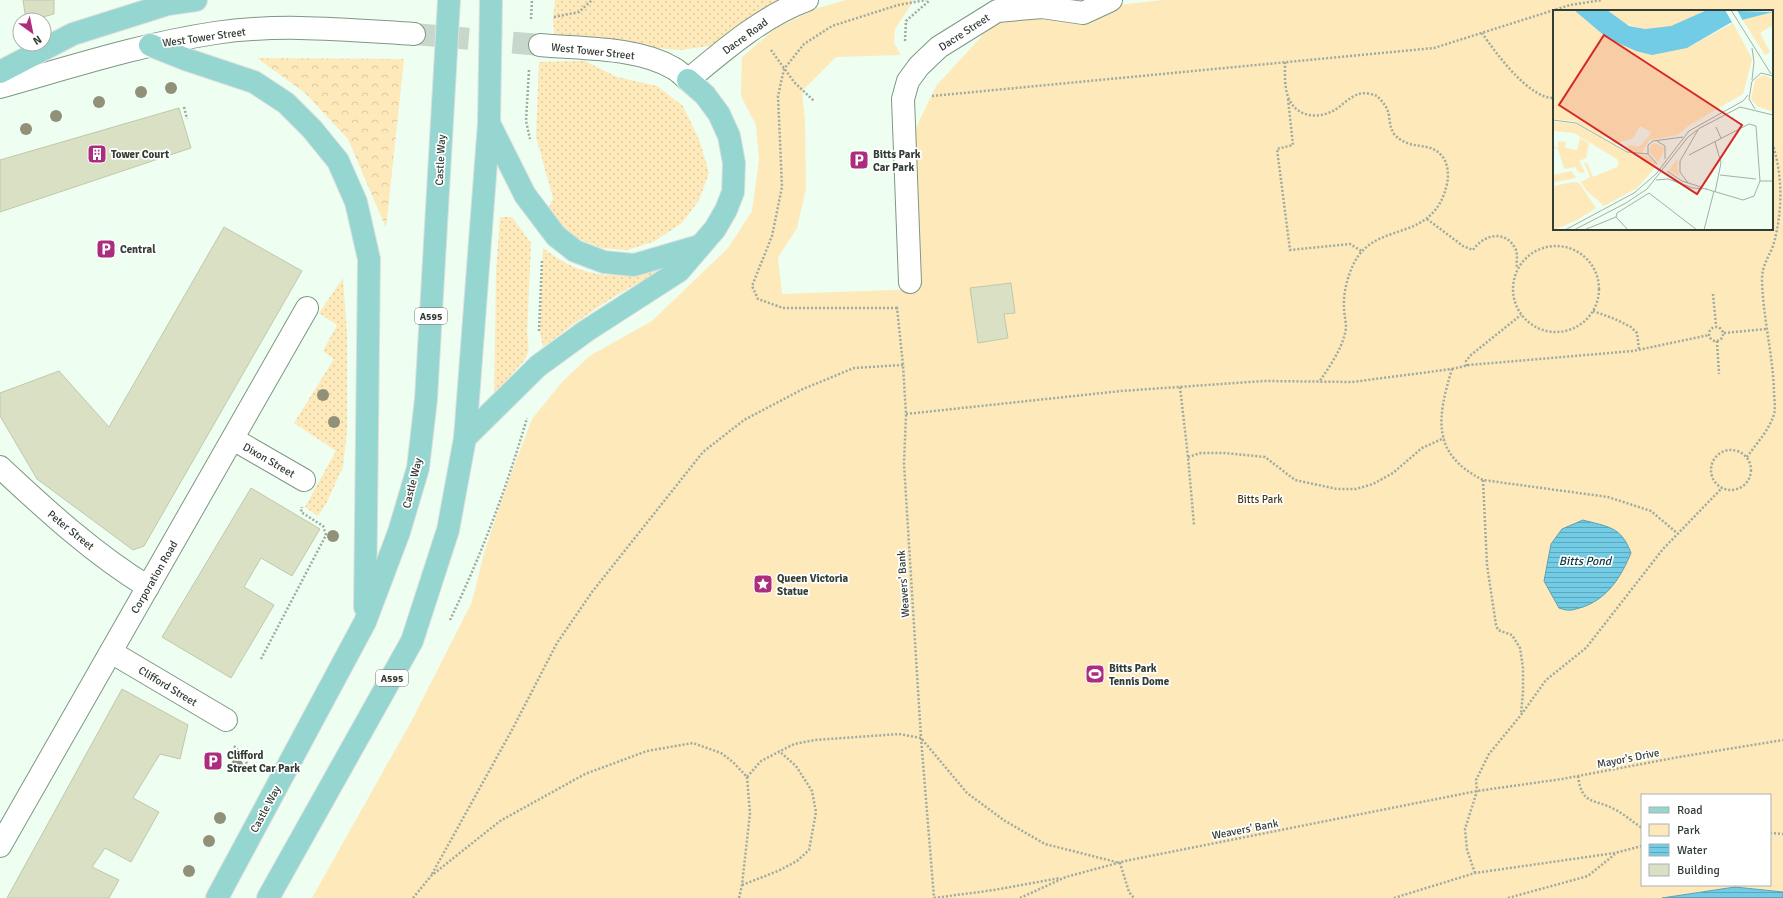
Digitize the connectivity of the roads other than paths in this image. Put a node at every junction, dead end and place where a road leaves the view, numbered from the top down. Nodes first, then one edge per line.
1 (196, 0) edge
2 (449, 0) edge
3 (491, 0) edge
4 (807, 0) edge
5 (1111, 0) edge
6 (414, 34) tunnel mouth
7 (150, 45) junction
8 (540, 45) tunnel mouth
9 (0, 72) edge
10 (688, 80) junction
11 (0, 87) edge
12 (489, 123) junction
13 (699, 246) junction
14 (910, 282) road end
15 (307, 308) dead end
16 (465, 438) junction
17 (233, 439) junction
18 (0, 467) edge
19 (304, 480) road end
20 (148, 587) junction
21 (365, 622) junction
22 (111, 652) junction
23 (226, 720) road end
24 (0, 846) edge
25 (217, 898) edge
26 (268, 898) edge

1 - 9 main road
2 - 21 main road, Castle Way / A595
3 - 12 main road, A595
4 - 10 street, Dacre Road
5 - 14 street, Dacre Street
6 - 7 street, West Tower Street
7 - 11 street, West Tower Street
7 - 21 main road
8 - 10 street, West Tower Street
10 - 13 main road
12 - 13 main road
12 - 16 main road, A595
13 - 16 main road
15 - 17 street, Corporation Road
16 - 26 main road, A595
17 - 19 street, Dixon Street
17 - 20 street, Corporation Road
18 - 20 street, Peter Street
20 - 22 street, Corporation Road
21 - 25 main road, Castle Way / A595
22 - 23 street, Clifford Street
22 - 24 street, Corporation Road

